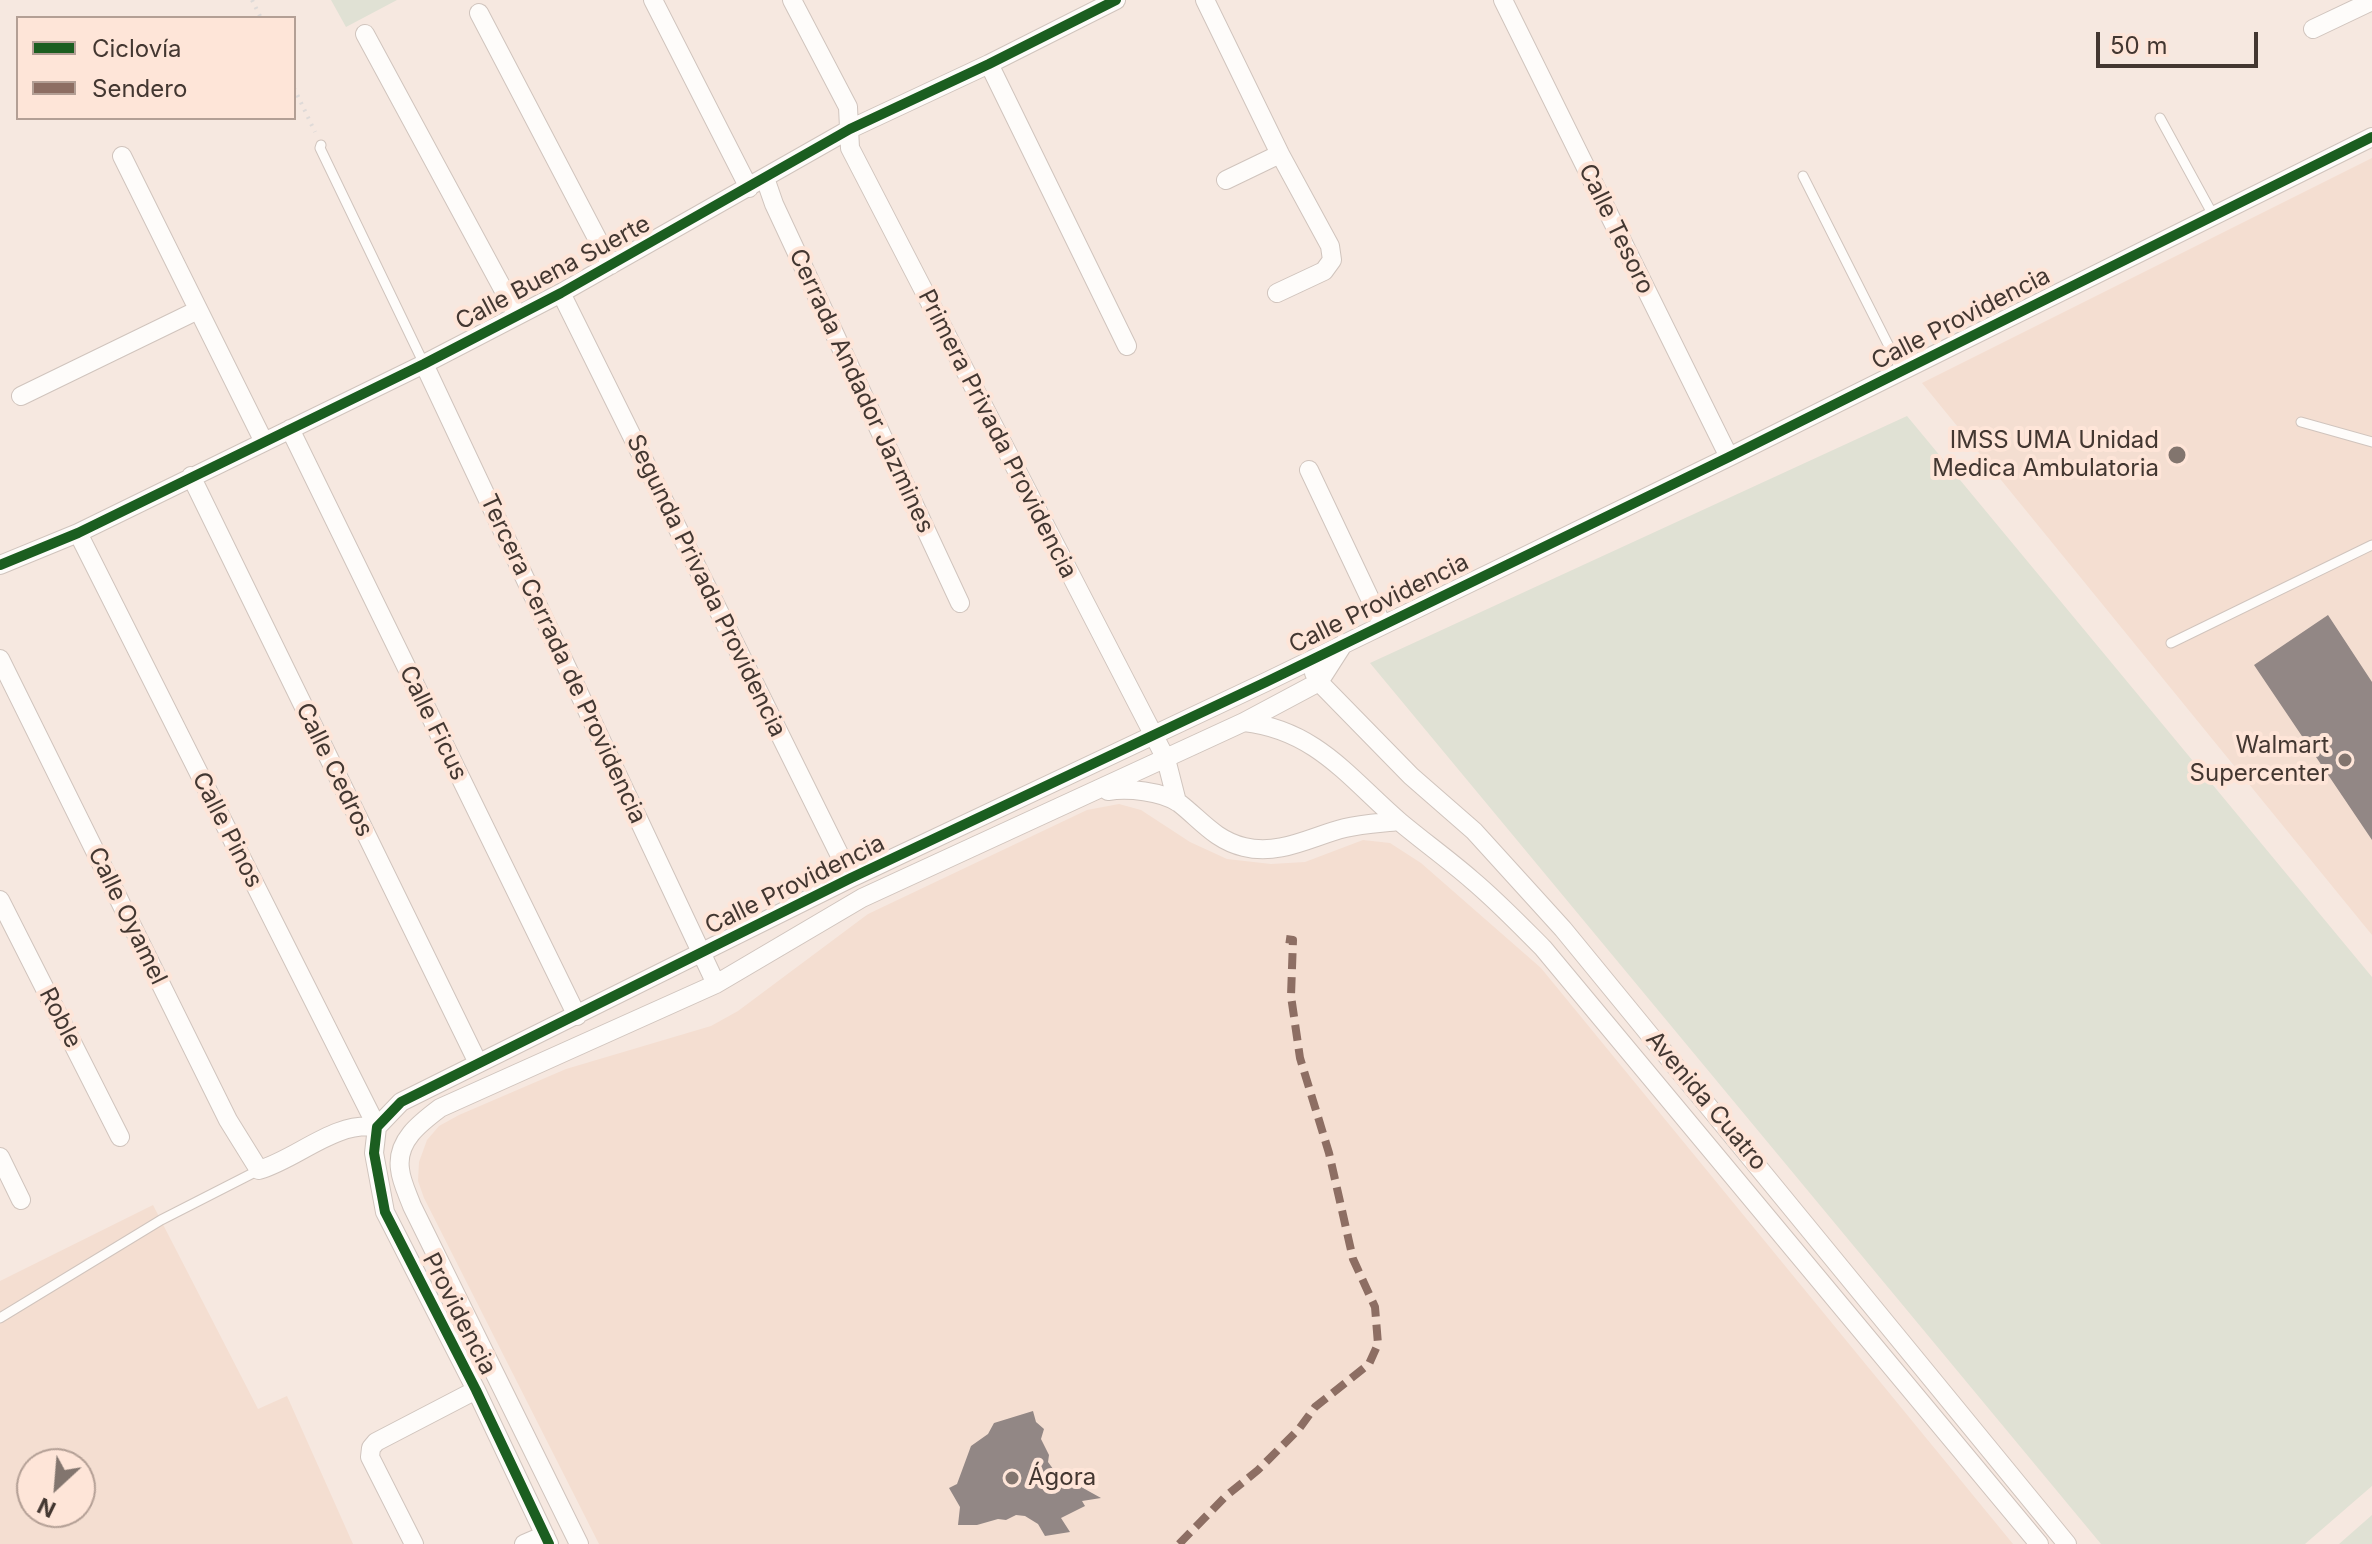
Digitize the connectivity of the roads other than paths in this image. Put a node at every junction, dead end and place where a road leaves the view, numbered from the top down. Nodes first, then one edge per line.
1 (653, 0) edge
2 (792, 0) edge
3 (1116, 0) edge
4 (1205, 0) edge
5 (1503, 0) edge
6 (2372, 1) edge
7 (479, 13) dead end
8 (2313, 29) dead end
9 (365, 34) dead end
10 (989, 64) junction
11 (2160, 118) dead end
12 (850, 129) junction
13 (2372, 137) edge
14 (321, 145) road end
15 (1280, 154) junction
16 (122, 156) dead end
17 (1803, 176) dead end
18 (765, 178) junction
19 (1226, 180) dead end
20 (749, 188) junction
21 (2213, 215) junction
22 (611, 265) junction
23 (561, 293) junction
24 (1277, 293) dead end
25 (198, 310) junction
26 (517, 315) junction
27 (1127, 346) dead end
28 (424, 364) junction
29 (1902, 372) junction
30 (21, 396) dead end
31 (2301, 422) dead end
32 (290, 429) junction
33 (264, 442) junction
34 (2372, 442) edge
35 (1729, 457) junction
36 (1309, 470) dead end
37 (191, 476) junction
38 (78, 533) junction
39 (2372, 545) edge
40 (0, 565) edge
41 (960, 603) dead end
42 (1382, 624) junction
43 (1344, 643) junction
44 (2171, 643) dead end
45 (0, 659) edge
46 (1307, 661) junction
47 (1319, 682) junction
48 (1244, 722) junction
49 (1153, 736) junction
50 (1166, 759) junction
51 (1085, 794) junction
52 (1177, 802) junction
53 (1399, 821) junction
54 (851, 878) junction
55 (0, 900) edge
56 (702, 953) junction
57 (716, 984) junction
58 (577, 1016) junction
59 (478, 1063) junction
60 (377, 1127) junction
61 (120, 1137) dead end
62 (0, 1157) edge
63 (259, 1170) junction
64 (21, 1200) dead end
65 (1847, 1272) junction
66 (1827, 1288) junction
67 (0, 1318) edge
68 (476, 1390) junction
69 (547, 1539) edge
70 (414, 1544) edge
71 (524, 1544) edge
72 (579, 1544) edge
73 (2039, 1544) edge
74 (2067, 1544) edge

1 - 20 street
2 - 12 street, Primera Privada Providencia
3 - 10 street, Calle Buena Suerte
4 - 15 street
5 - 35 street, Calle Tesoro
6 - 8 street
7 - 22 street
9 - 26 street
10 - 12 street, Calle Buena Suerte
10 - 27 street
11 - 21 lane
12 - 18 street, Calle Buena Suerte
12 - 49 street, Primera Privada Providencia
13 - 21 street, Calle Providencia
14 - 28 lane
15 - 19 street
15 - 24 street
16 - 25 street
17 - 29 lane
18 - 20 street, Calle Buena Suerte
18 - 41 street, Cerrada Andador Jazmines
20 - 22 street, Calle Buena Suerte
21 - 29 street, Calle Providencia
22 - 23 street, Calle Buena Suerte
23 - 26 street, Calle Buena Suerte
23 - 54 street, Segunda Privada Providencia
25 - 30 street
25 - 33 street
26 - 28 street, Calle Buena Suerte
28 - 32 street, Calle Buena Suerte
28 - 56 street, Tercera Cerrada de Providencia
29 - 35 street, Calle Providencia
31 - 34 lane
32 - 33 street, Calle Buena Suerte
32 - 58 street, Calle Ficus
33 - 37 street, Calle Buena Suerte
35 - 42 street, Calle Providencia
36 - 42 street
37 - 38 street, Calle Buena Suerte
37 - 59 street, Calle Cedros
38 - 40 street, Calle Buena Suerte
38 - 60 street, Calle Pinos
39 - 44 lane
42 - 43 street, Calle Providencia
43 - 46 street, Calle Providencia
43 - 47 street
45 - 63 street, Calle Oyamel
46 - 47 street, Avenida Cuatro
46 - 49 street, Calle Providencia
47 - 48 street, Calle Providencia
47 - 65 street, Avenida Cuatro
48 - 50 street, Calle Providencia
48 - 53 street, Avenida Cuatro
49 - 50 street, Primera Privada Providencia
49 - 54 street, Calle Providencia
50 - 51 street, Calle Providencia
50 - 52 street, Primera Privada Providencia
51 - 52 street
51 - 57 street, Calle Providencia
52 - 53 street
53 - 66 street, Avenida Cuatro
54 - 56 street, Calle Providencia
55 - 61 street, Roble
56 - 57 street, Tercera Cerrada de Providencia
56 - 58 street, Calle Providencia
57 - 72 street, Calle Providencia
58 - 59 street, Calle Providencia
59 - 60 street, Calle Providencia
60 - 63 street
60 - 68 street, Providencia
62 - 64 street
63 - 67 lane
65 - 66 street
65 - 74 street, Avenida Cuatro
66 - 73 street, Avenida Cuatro
68 - 69 street, Providencia
68 - 70 street
69 - 71 street

